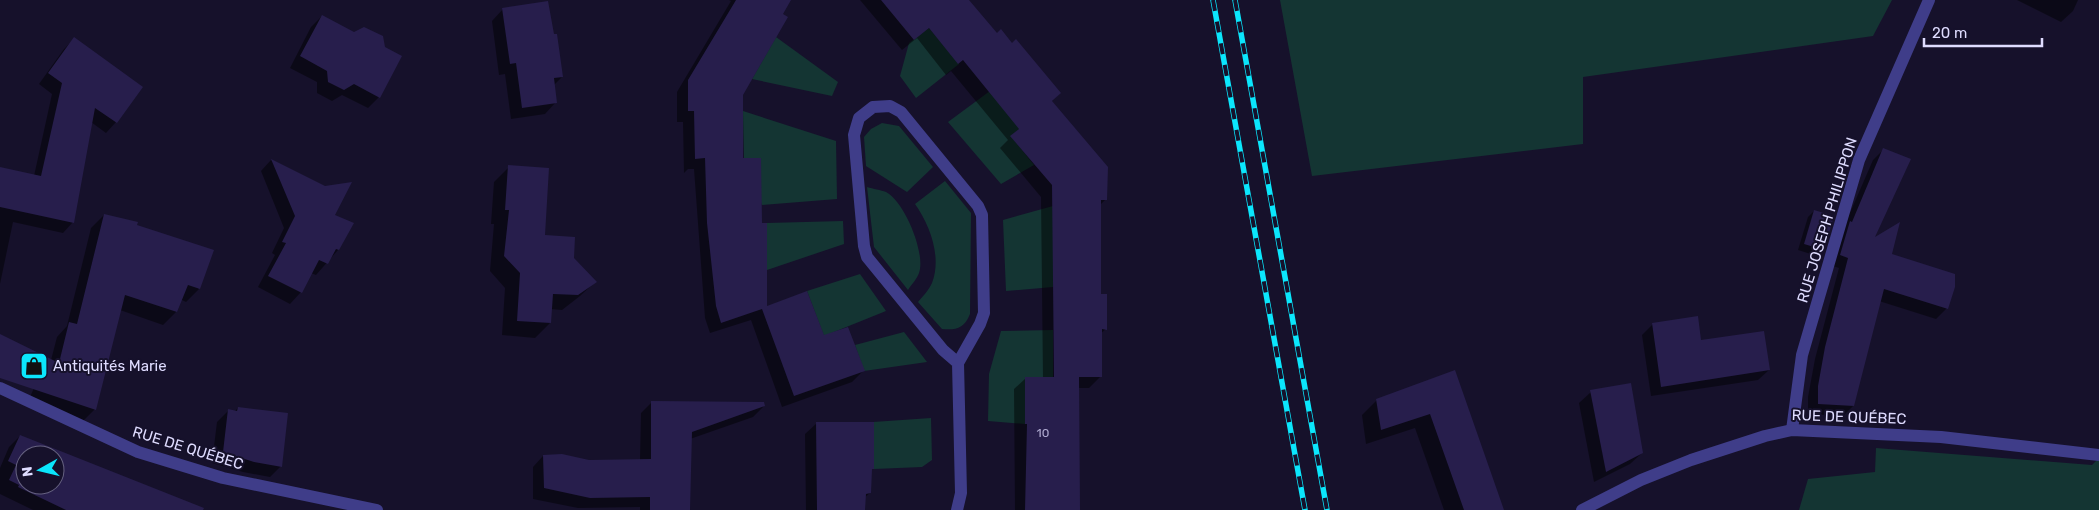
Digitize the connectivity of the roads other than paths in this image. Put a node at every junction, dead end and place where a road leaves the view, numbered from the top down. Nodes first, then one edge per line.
1 (1929, 0) edge
2 (958, 363) junction
3 (0, 388) edge
4 (1792, 430) junction
5 (2099, 456) edge
6 (377, 510) edge
7 (957, 510) edge
8 (1582, 510) edge

1 - 4 street, RUE JOSEPH PHILIPPON
2 - 2 street
2 - 7 street
3 - 6 street, RUE DE QUÉBEC
4 - 5 street, RUE DE QUÉBEC
4 - 8 street, RUE DE QUÉBEC

